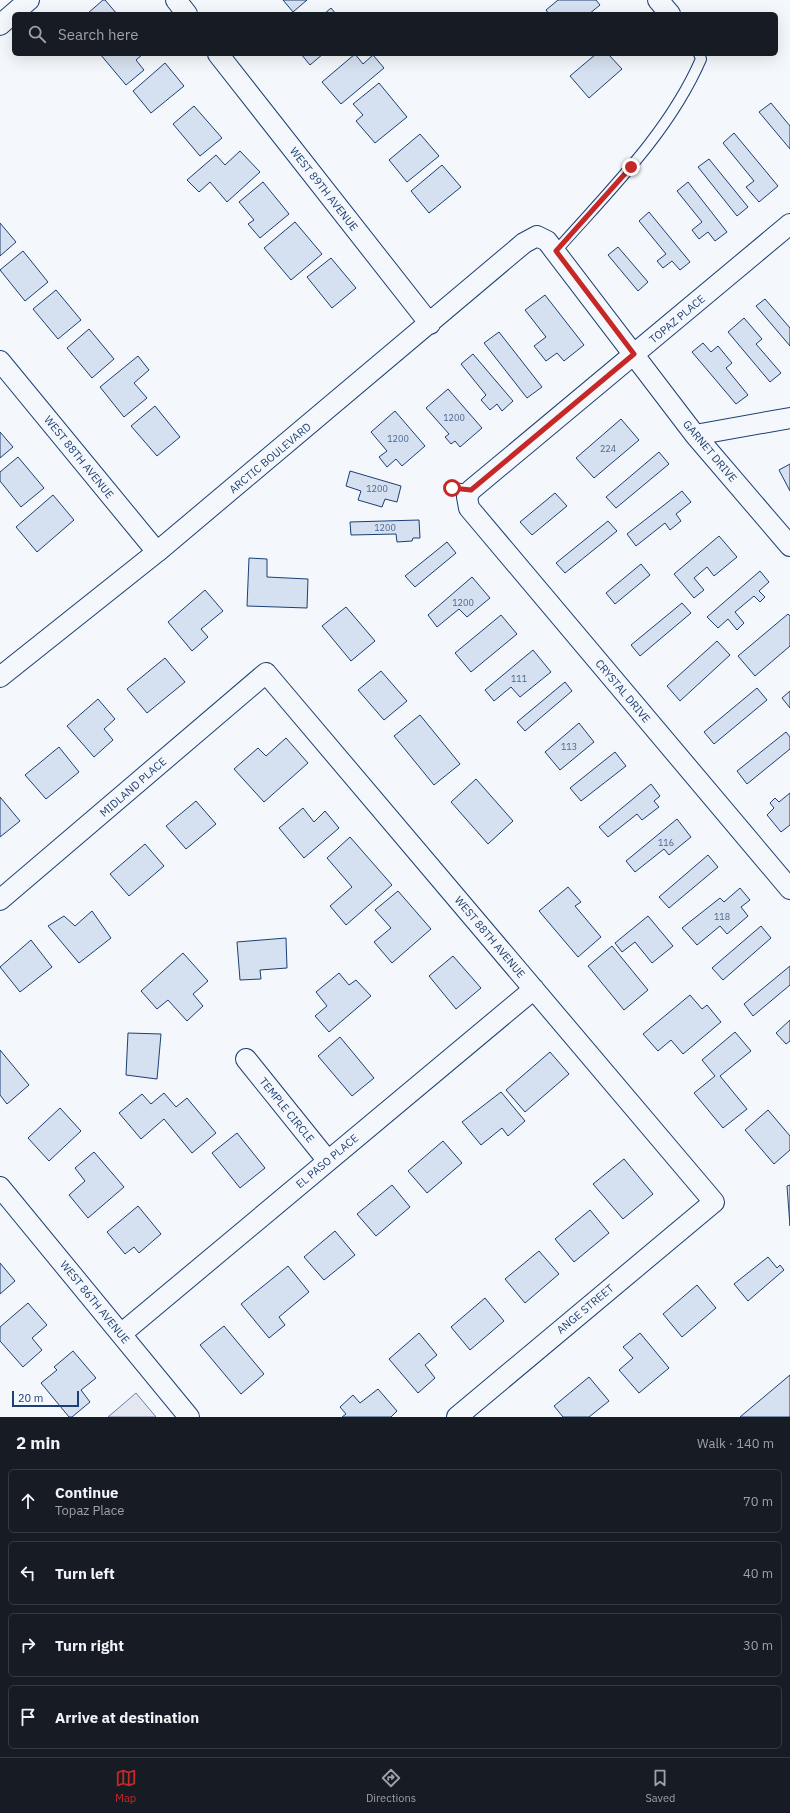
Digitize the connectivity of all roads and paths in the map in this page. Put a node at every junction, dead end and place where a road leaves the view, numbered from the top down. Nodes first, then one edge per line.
1 (29, 0) edge
2 (176, 0) edge
3 (658, 0) edge
4 (14, 12) edge
5 (185, 12) edge
6 (668, 12) edge
7 (12, 14) edge
8 (0, 24) edge
9 (220, 56) edge
10 (700, 56) edge
11 (790, 224) edge
12 (537, 236) joint
13 (556, 251) junction
14 (430, 324) junction
15 (634, 354) junction
16 (0, 361) edge
17 (790, 418) edge
18 (696, 435) junction
19 (462, 489) joint
20 (790, 546) edge
21 (157, 552) junction
22 (266, 673) joint
23 (0, 677) edge
24 (790, 888) edge
25 (0, 900) edge
26 (534, 989) junction
27 (246, 1059) dead end
28 (328, 1161) junction
29 (0, 1187) edge
30 (714, 1202) joint
31 (121, 1334) junction
32 (189, 1417) edge
33 (457, 1417) edge

1 - 4 street
2 - 5 street
3 - 6 street
7 - 8 street
9 - 14 street, WEST 89TH AVENUE
10 - 13 lane
11 - 15 street, TOPAZ PLACE
12 - 13 street, GARNET DRIVE
12 - 14 street, ARCTIC BOULEVARD
13 - 15 street, GARNET DRIVE
14 - 21 street, ARCTIC BOULEVARD
15 - 18 street, GARNET DRIVE
15 - 19 street, TOPAZ PLACE
16 - 21 street, WEST 88TH AVENUE
17 - 18 street
18 - 20 street, GARNET DRIVE
19 - 24 street, CRYSTAL DRIVE
21 - 23 street, ARCTIC BOULEVARD
22 - 25 street, MIDLAND PLACE
22 - 26 street, WEST 88TH AVENUE
26 - 28 street, EL PASO PLACE
26 - 30 street, WEST 88TH AVENUE
27 - 28 street, TEMPLE CIRCLE
28 - 31 street, EL PASO PLACE
29 - 31 street, WEST 86TH AVENUE
30 - 33 street, ANGE STREET
31 - 32 street, WEST 86TH AVENUE

